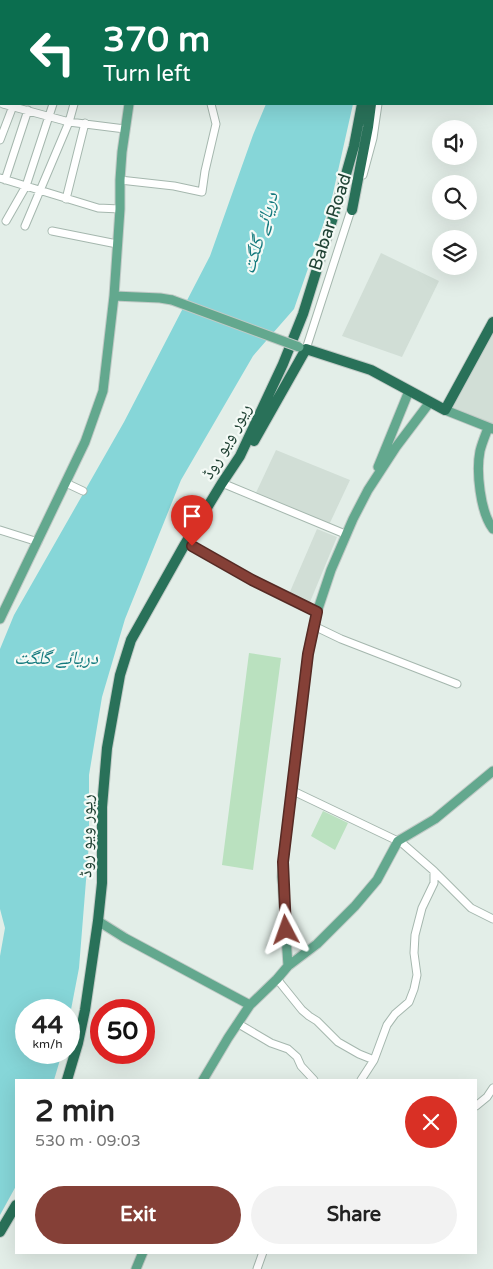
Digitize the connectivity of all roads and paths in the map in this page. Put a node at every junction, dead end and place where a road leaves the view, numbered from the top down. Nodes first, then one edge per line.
1 (9, 105) edge
2 (53, 105) edge
3 (74, 105) edge
4 (129, 105) edge
5 (211, 105) edge
6 (362, 105) edge
7 (371, 105) edge
8 (378, 105) edge
9 (13, 106) junction
10 (28, 110) junction
11 (49, 116) junction
12 (69, 122) junction
13 (85, 123) junction
14 (125, 129) junction
15 (0, 140) edge
16 (2, 179) edge
17 (120, 180) junction
18 (26, 186) junction
19 (41, 190) junction
20 (66, 199) junction
21 (120, 209) junction
22 (352, 210) junction
23 (6, 221) dead end
24 (25, 226) dead end
25 (52, 231) dead end
26 (117, 244) junction
27 (114, 296) junction
28 (493, 322) edge
29 (302, 348) junction
30 (409, 391) junction
31 (430, 402) junction
32 (445, 410) junction
33 (491, 429) edge
34 (392, 445) junction
35 (240, 456) junction
36 (66, 483) junction
37 (222, 483) junction
38 (82, 490) dead end
39 (493, 528) edge
40 (0, 530) edge
41 (345, 534) junction
42 (38, 542) junction
43 (192, 546) dead end
44 (317, 612) junction
45 (0, 619) edge
46 (314, 626) junction
47 (457, 684) dead end
48 (493, 771) edge
49 (291, 790) junction
50 (398, 841) junction
51 (434, 871) junction
52 (493, 919) edge
53 (98, 921) junction
54 (288, 966) junction
55 (277, 979) junction
56 (250, 1005) junction
57 (237, 1023) junction
58 (374, 1060) junction
59 (67, 1079) edge
60 (204, 1079) edge
61 (313, 1079) edge
62 (362, 1079) edge
63 (493, 1088) edge
64 (477, 1105) edge
65 (15, 1207) edge
66 (0, 1232) edge
67 (143, 1254) edge
68 (262, 1254) edge
69 (136, 1269) edge
70 (257, 1269) edge

1 - 9 street
2 - 11 street
3 - 12 street
4 - 14 main road
5 - 17 street
6 - 35 highway, ریور ویو روڈ
7 - 22 highway
8 - 22 street, Babar Road
9 - 10 street
9 - 15 street
10 - 11 street
10 - 16 street
11 - 12 street
11 - 18 street
12 - 13 street
12 - 19 street
13 - 14 street
13 - 20 street
14 - 17 main road
16 - 18 street
17 - 21 main road
18 - 19 street
18 - 23 street
19 - 20 street
19 - 24 street
20 - 21 street
21 - 26 main road
22 - 29 street, Babar Road
25 - 26 street
26 - 27 main road
27 - 29 main road, bridge
27 - 36 main road
28 - 32 highway
29 - 30 highway
29 - 35 highway
30 - 31 highway
30 - 34 main road
31 - 32 highway
31 - 34 main road
32 - 33 main road
33 - 39 main road
34 - 41 main road
35 - 37 highway, ریور ویو روڈ
36 - 38 street
36 - 42 main road
37 - 41 street
37 - 53 highway, ریور ویو روڈ
40 - 42 street
41 - 44 main road
42 - 45 main road
43 - 44 street
44 - 46 main road
46 - 47 street
46 - 49 main road
48 - 50 main road
49 - 50 street
49 - 54 main road
50 - 51 street
50 - 54 main road
51 - 52 street
51 - 58 street
53 - 56 main road
53 - 59 highway, ریور ویو روڈ
54 - 55 main road
55 - 56 main road
55 - 58 street
56 - 57 main road
57 - 60 main road
57 - 61 street
58 - 62 street
63 - 64 street
65 - 66 highway
67 - 69 main road
68 - 70 street

